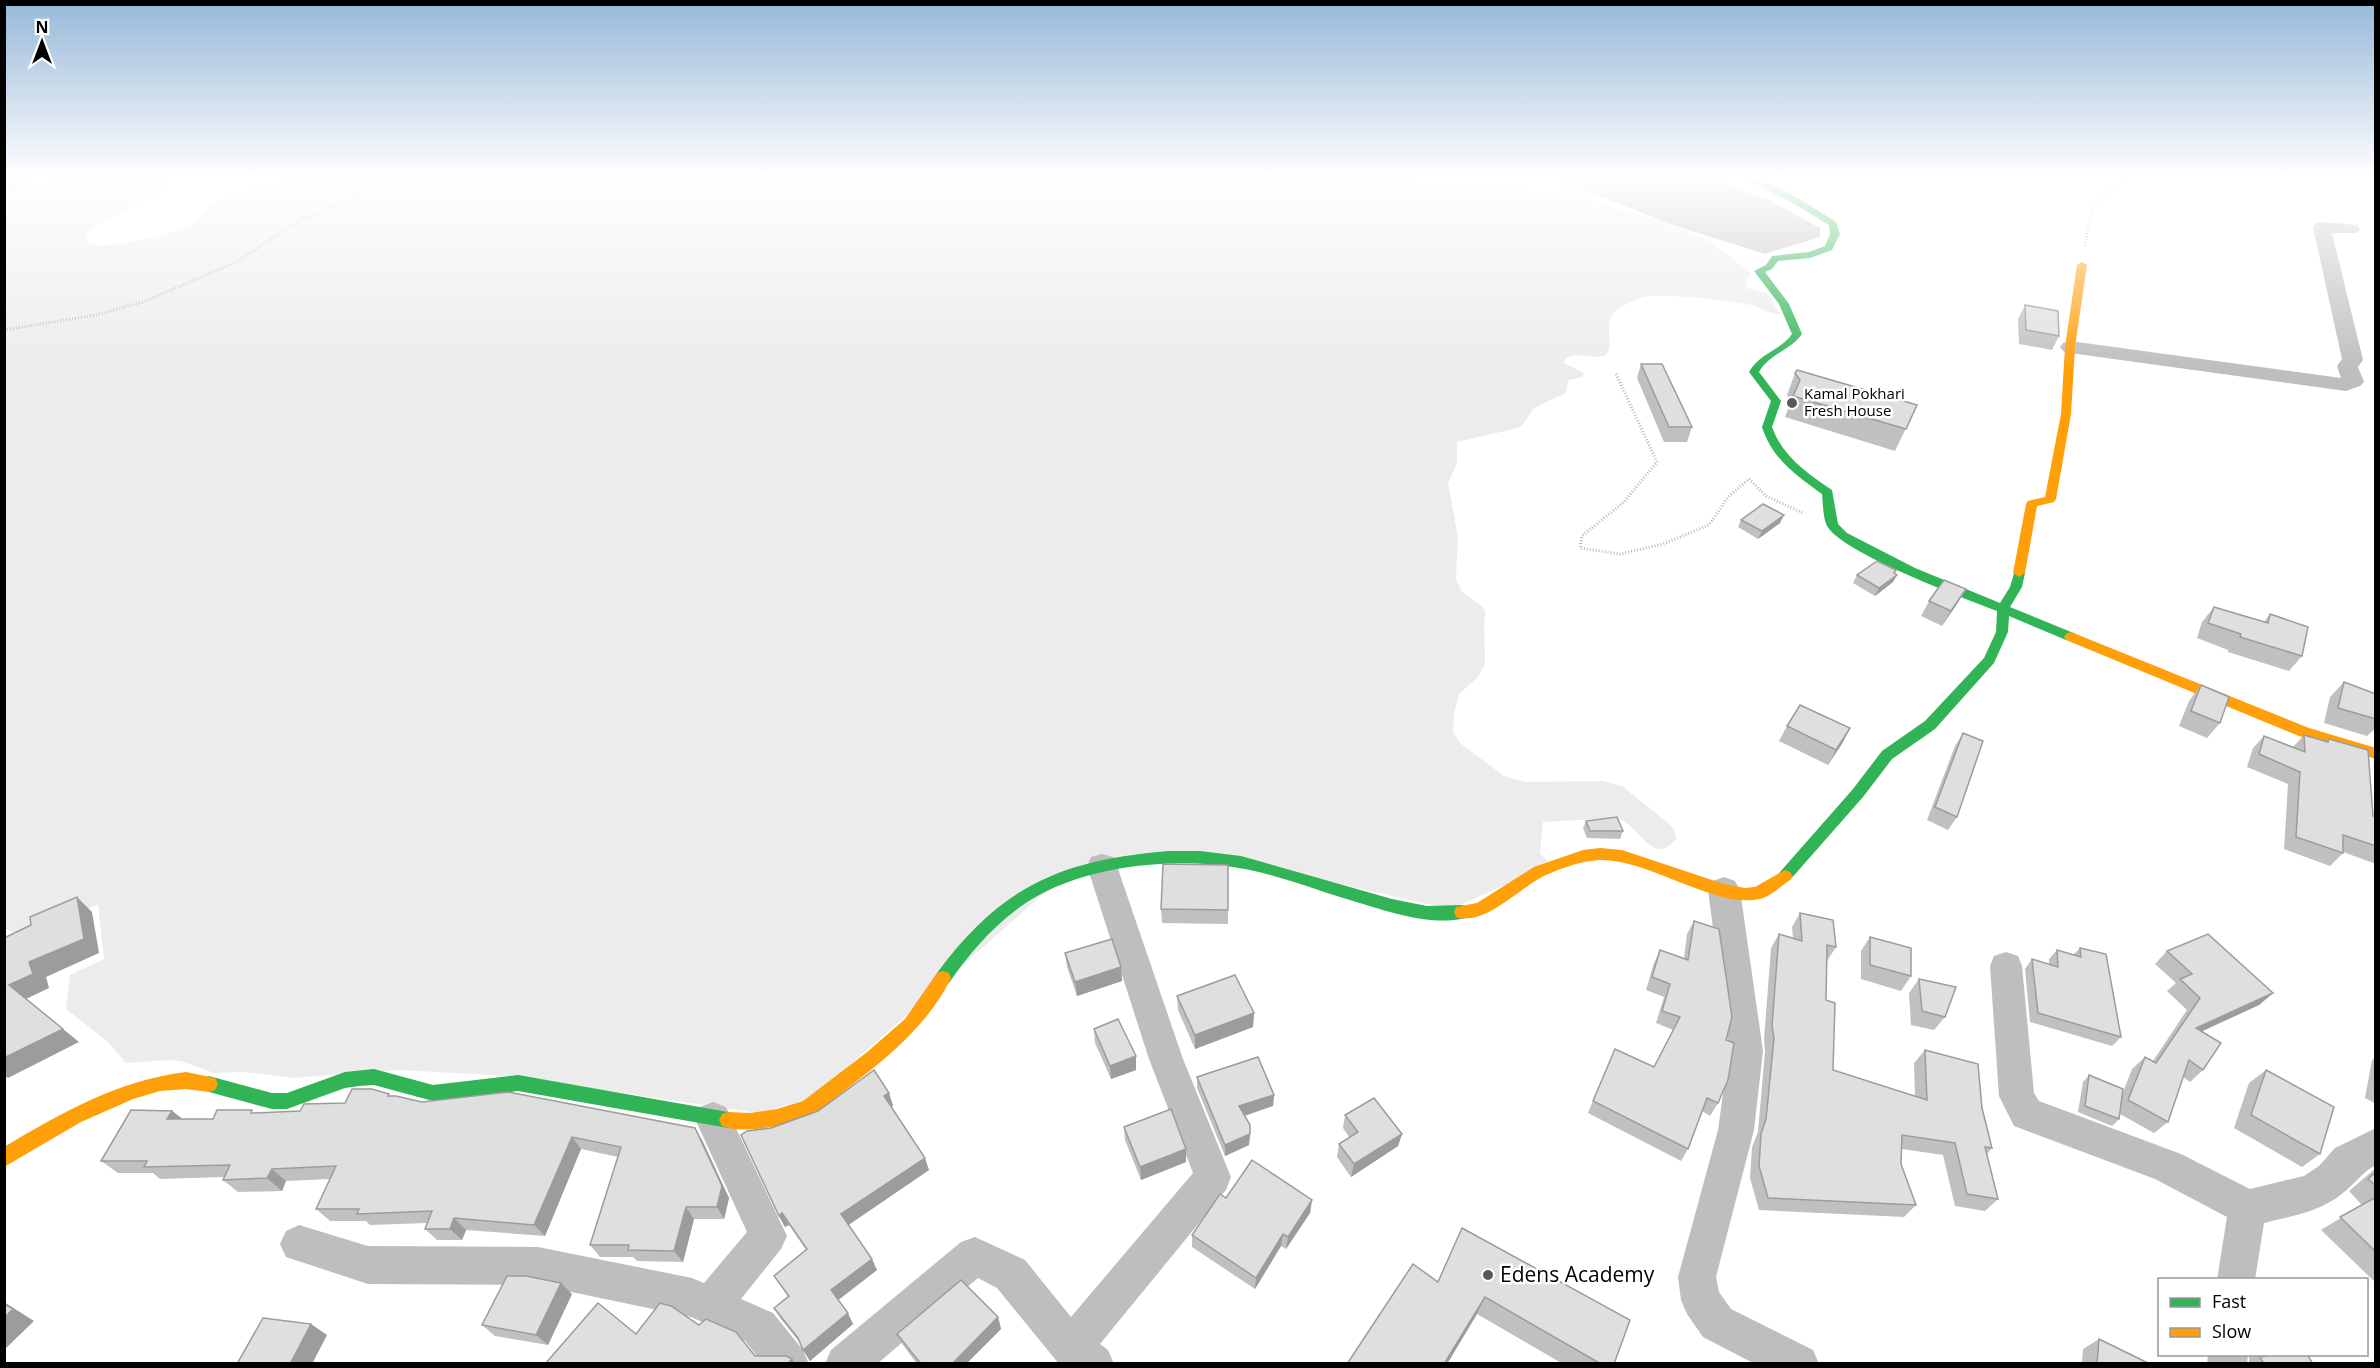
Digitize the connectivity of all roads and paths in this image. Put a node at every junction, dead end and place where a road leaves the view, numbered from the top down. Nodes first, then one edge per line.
1 (265, 243) edge
2 (1831, 243) edge
3 (2085, 243) edge
4 (2326, 243) edge
5 (2082, 264) joint
6 (4, 330) edge
7 (2070, 347) junction
8 (1616, 374) dead end
9 (1845, 538) junction
10 (2003, 609) junction
11 (2376, 754) edge
12 (1102, 866) junction
13 (1724, 890) junction
14 (2006, 966) dead end
15 (713, 1119) junction
16 (2376, 1145) edge
17 (4, 1158) edge
18 (2247, 1208) junction
19 (299, 1244) dead end
20 (2236, 1278) edge
21 (711, 1306) junction
22 (1082, 1356) edge
23 (789, 1364) edge
24 (845, 1364) edge
25 (1799, 1364) edge

1 - 6 path
2 - 9 street
3 - 5 path
4 - 7 street
5 - 7 street
7 - 10 street
8 - 9 path
9 - 10 street
10 - 11 street
10 - 13 street
12 - 13 street
12 - 15 street
12 - 22 street
13 - 25 street
14 - 18 street
15 - 17 street
15 - 21 street
16 - 18 street
18 - 20 street
19 - 21 street
21 - 23 street
22 - 24 street

